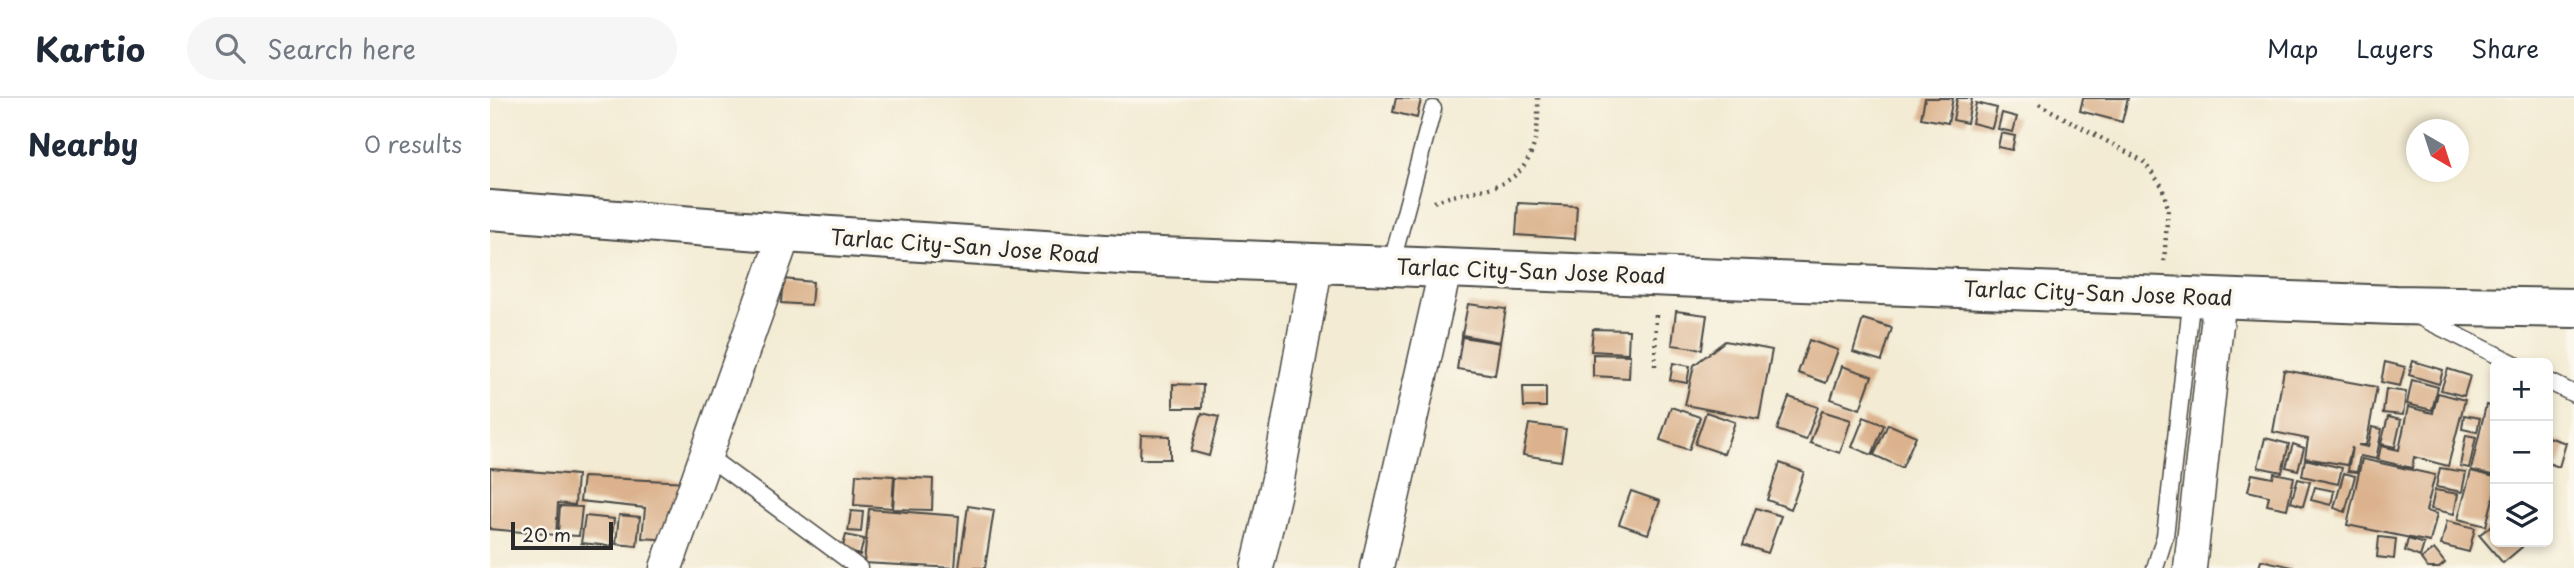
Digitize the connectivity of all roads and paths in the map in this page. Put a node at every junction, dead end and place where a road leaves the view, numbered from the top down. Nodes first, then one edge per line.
1 (1538, 98) edge
2 (2039, 104) dead end
3 (1433, 109) dead end
4 (490, 210) edge
5 (1427, 211) dead end
6 (785, 233) junction
7 (1317, 262) junction
8 (1391, 265) junction
9 (1446, 267) junction
10 (1658, 274) junction
11 (2191, 296) junction
12 (2395, 305) junction
13 (2574, 308) edge
14 (2503, 358) edge
15 (1654, 366) dead end
16 (2553, 384) edge
17 (2574, 394) edge
18 (707, 456) junction
19 (666, 568) edge
20 (859, 568) edge
21 (1257, 568) edge
22 (1377, 568) edge
23 (2155, 568) edge
24 (2190, 568) edge

1 - 5 path
2 - 11 path
3 - 8 lane
4 - 6 main road, Tarlac City-San Jose Road
6 - 7 main road, Tarlac City-San Jose Road
6 - 18 street
7 - 8 main road, Tarlac City-San Jose Road
7 - 21 street
8 - 9 main road, Tarlac City-San Jose Road
9 - 10 main road, Tarlac City-San Jose Road
9 - 22 street
10 - 11 main road, Tarlac City-San Jose Road
10 - 15 path
11 - 12 main road, Tarlac City-San Jose Road
11 - 23 lane
11 - 24 street
12 - 13 main road, Tarlac City-San Jose Road
12 - 14 lane
16 - 17 lane
18 - 19 street
18 - 20 lane

